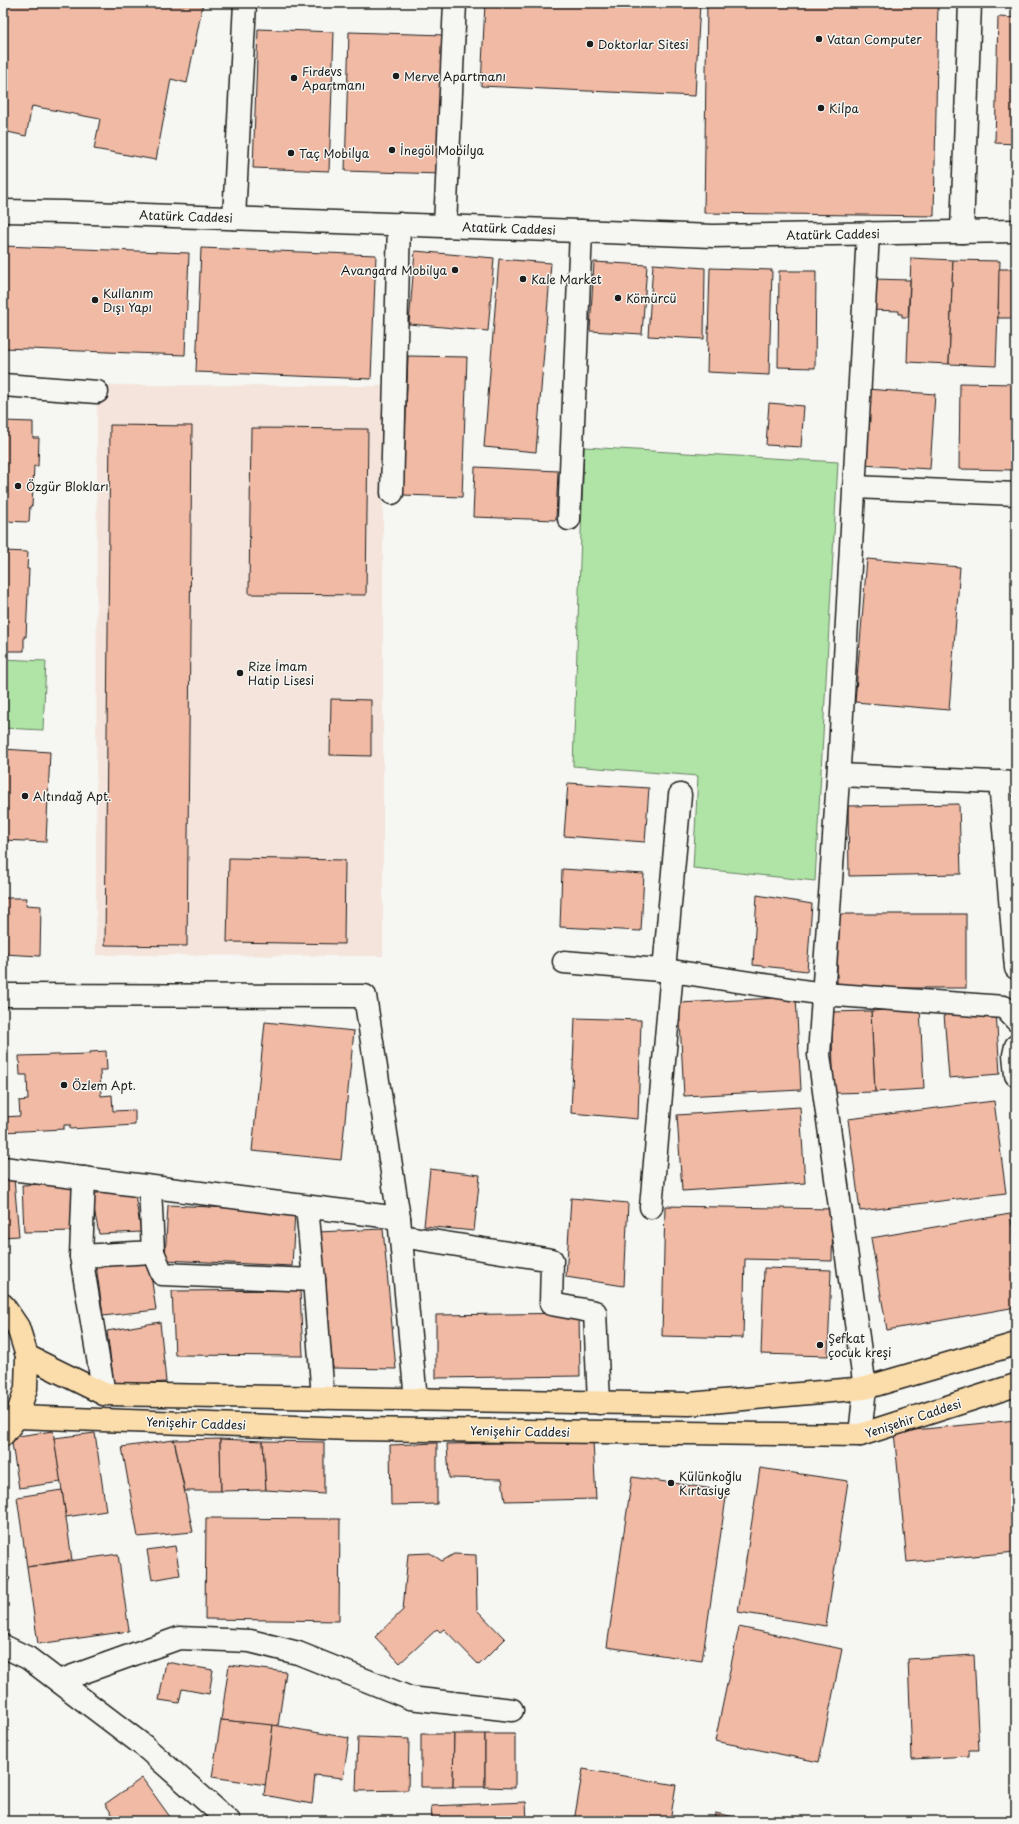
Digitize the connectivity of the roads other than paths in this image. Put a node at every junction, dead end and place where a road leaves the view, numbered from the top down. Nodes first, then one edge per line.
1 (245, 3) edge
2 (455, 3) edge
3 (970, 3) edge
4 (3, 211) edge
5 (234, 218) junction
6 (399, 224) junction
7 (445, 226) junction
8 (581, 231) junction
9 (1016, 231) edge
10 (962, 232) junction
11 (868, 233) junction
12 (3, 385) edge
13 (97, 392) dead end
14 (854, 487) junction
15 (392, 493) dead end
16 (1016, 494) edge
17 (569, 519) dead end
18 (838, 775) junction
19 (1008, 782) edge
20 (680, 795) dead end
21 (564, 962) dead end
22 (1016, 968) edge
23 (668, 971) junction
24 (823, 994) junction
25 (3, 995) edge
26 (1016, 1020) edge
27 (1016, 1046) edge
28 (1016, 1075) edge
29 (3, 1168) edge
30 (84, 1178) junction
31 (150, 1187) junction
32 (307, 1206) junction
33 (651, 1207) dead end
34 (400, 1227) junction
35 (153, 1252) junction
36 (81, 1256) junction
37 (314, 1280) junction
38 (3, 1305) edge
39 (1016, 1344) edge
40 (27, 1356) junction
41 (1016, 1385) edge
42 (865, 1388) junction
43 (104, 1394) junction
44 (323, 1398) junction
45 (416, 1400) junction
46 (599, 1403) junction
47 (17, 1417) junction
48 (3, 1435) edge
49 (860, 1435) junction
50 (3, 1646) edge
51 (59, 1681) junction
52 (512, 1710) dead end
53 (229, 1821) edge

1 - 5 street
2 - 7 street
3 - 10 street
4 - 5 street, Atatürk Caddesi
5 - 6 street, Atatürk Caddesi
6 - 7 street, Atatürk Caddesi
6 - 15 street
7 - 8 street, Atatürk Caddesi
8 - 11 street, Atatürk Caddesi
8 - 17 street
9 - 10 street, Atatürk Caddesi
10 - 11 street, Atatürk Caddesi
11 - 14 street
12 - 13 street
14 - 16 street
14 - 18 street
18 - 19 street
18 - 24 street
19 - 22 street
20 - 23 street
21 - 23 street
23 - 24 street
23 - 33 street
24 - 26 street
24 - 42 street
25 - 34 street
27 - 28 street
29 - 30 street
30 - 31 street
30 - 36 street
31 - 32 street
31 - 35 street
32 - 34 street
32 - 37 street
34 - 45 street
34 - 46 street
35 - 36 street
35 - 37 street
36 - 43 street
37 - 44 street
38 - 40 main road
39 - 42 main road
40 - 43 main road
40 - 47 main road
41 - 49 main road, Yenişehir Caddesi
42 - 46 main road
42 - 49 street
43 - 44 main road
44 - 45 main road
45 - 46 main road
47 - 48 main road
47 - 49 main road, Yenişehir Caddesi
50 - 51 street
51 - 52 street
51 - 53 street

